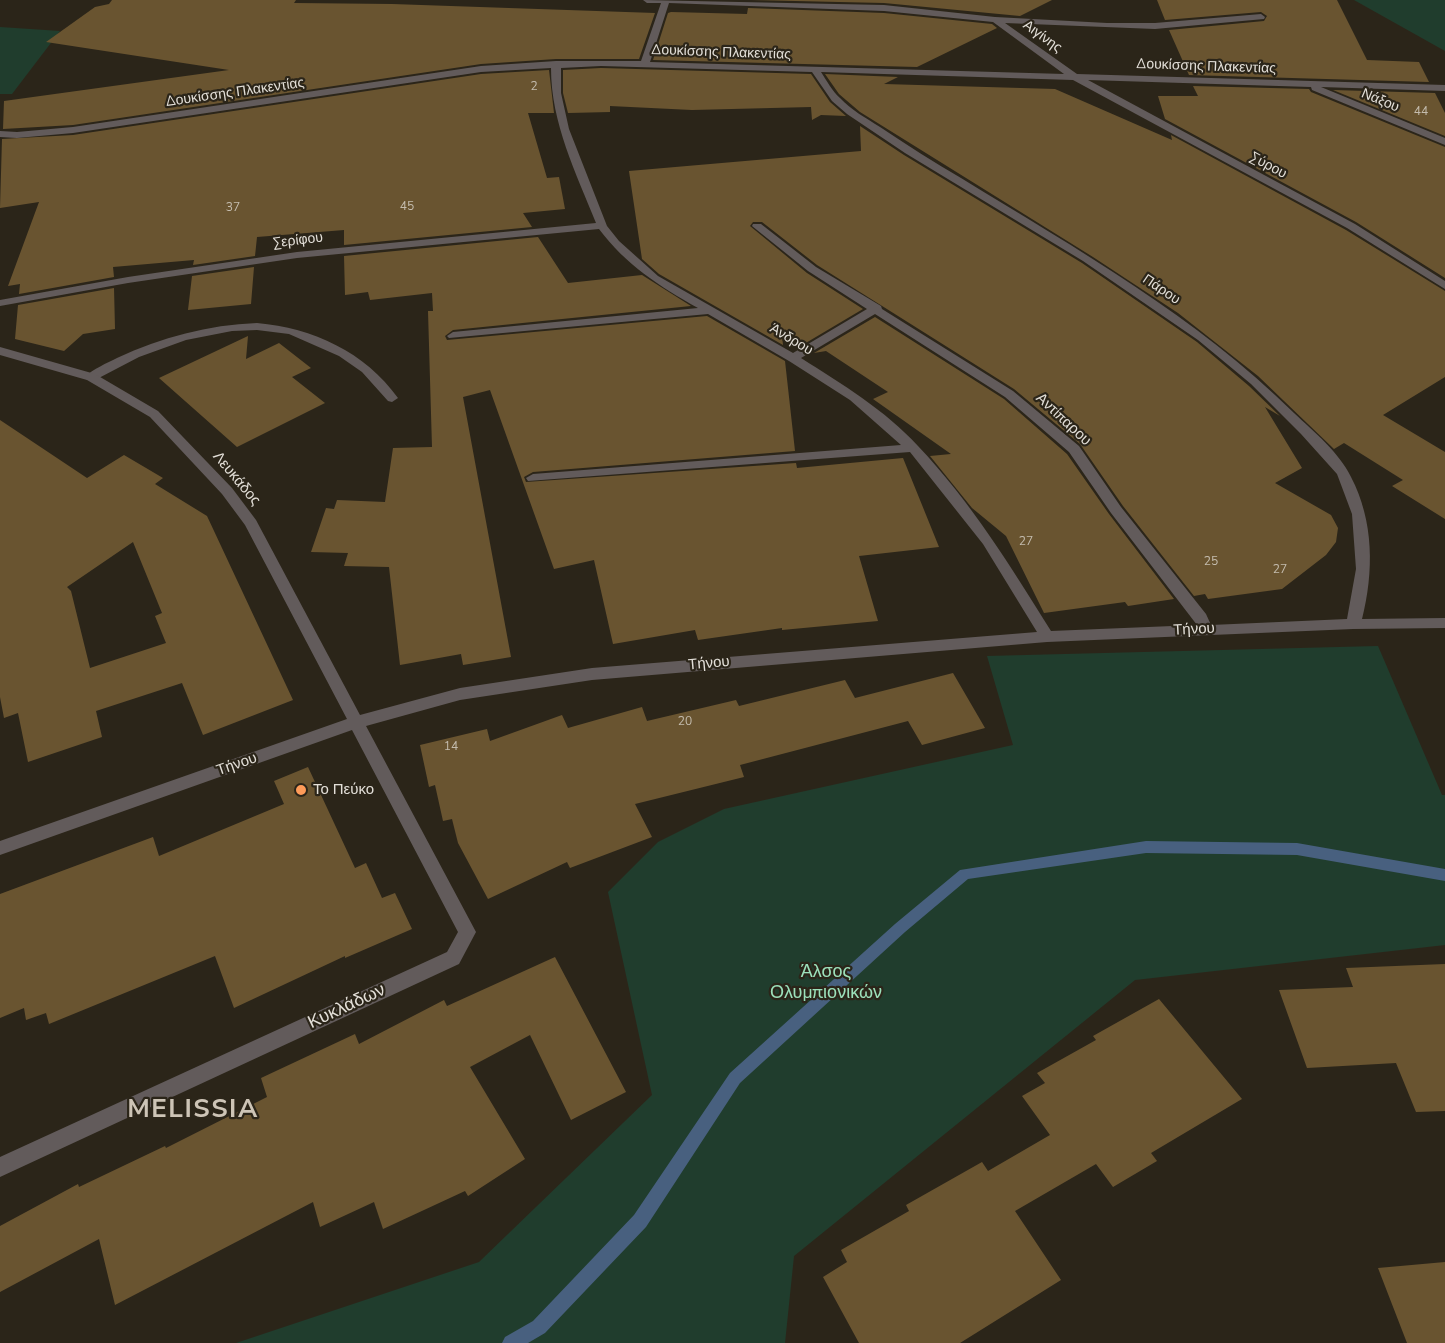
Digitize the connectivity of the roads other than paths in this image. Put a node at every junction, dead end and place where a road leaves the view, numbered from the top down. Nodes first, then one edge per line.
1 (647, 0) edge
2 (666, 0) edge
3 (1261, 17) dead end
4 (994, 20) junction
5 (556, 64) junction
6 (645, 64) junction
7 (815, 70) junction
8 (1073, 76) junction
9 (1305, 83) junction
10 (1445, 88) edge
11 (0, 136) edge
12 (1445, 142) edge
13 (602, 226) junction
14 (757, 226) dead end
15 (1445, 286) edge
16 (0, 303) edge
17 (877, 308) junction
18 (711, 310) junction
19 (453, 336) dead end
20 (0, 351) edge
21 (793, 358) junction
22 (91, 377) junction
23 (392, 398) dead end
24 (913, 448) junction
25 (533, 478) dead end
26 (1445, 623) edge
27 (1353, 624) junction
28 (1206, 630) junction
29 (1047, 637) junction
30 (357, 722) junction
31 (0, 849) edge
32 (0, 1167) edge

1 - 2 street
2 - 4 street
2 - 6 street
3 - 4 street
4 - 8 street, Αιγίνης
5 - 6 street, Δουκίσσης Πλακεντίας
5 - 11 street, Δουκίσσης Πλακεντίας
5 - 13 street, Άνδρου
6 - 7 street, Δουκίσσης Πλακεντίας
7 - 8 street, Δουκίσσης Πλακεντίας
7 - 27 street, Πάρου
8 - 9 street, Δουκίσσης Πλακεντίας
8 - 15 street, Σύρου
9 - 10 street, Δουκίσσης Πλακεντίας
9 - 12 street, Νάξου
13 - 16 street, Σερίφου
13 - 18 street, Άνδρου
14 - 17 street, Αντίπαρου
17 - 21 street
17 - 28 street, Αντίπαρου
18 - 19 street
18 - 21 street, Άνδρου
20 - 22 street, Λευκάδος
21 - 24 street, Άνδρου
22 - 23 street
22 - 30 street, Λευκάδος
24 - 25 street
24 - 29 street, Άνδρου
26 - 27 street, Τήνου
27 - 28 street, Τήνου
28 - 29 street, Τήνου
29 - 30 street, Τήνου
30 - 31 street, Τήνου
30 - 32 street, Κυκλάδων

